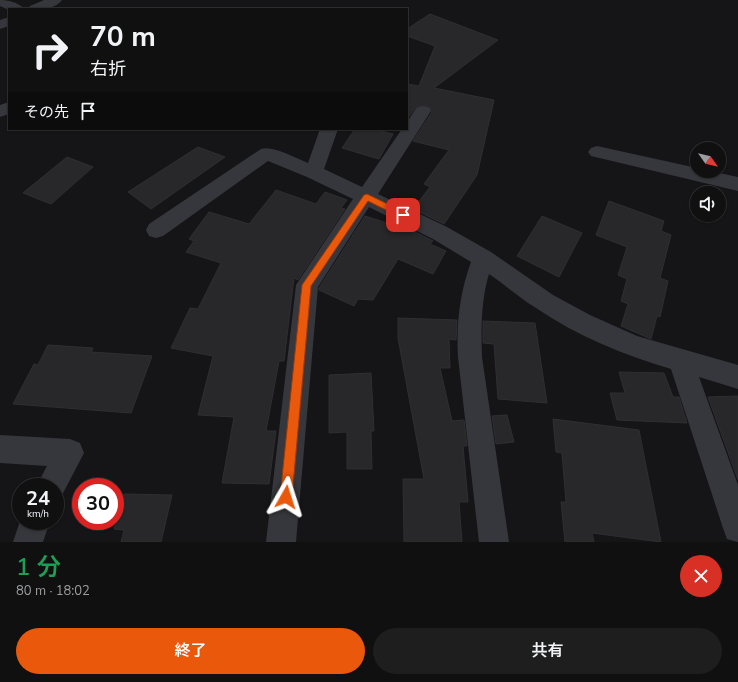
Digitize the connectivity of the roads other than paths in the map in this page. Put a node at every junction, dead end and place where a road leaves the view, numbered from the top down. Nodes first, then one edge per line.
1 (0, 0) edge
2 (55, 0) edge
3 (15, 8) edge
4 (37, 8) edge
5 (423, 111) dead end
6 (329, 130) edge
7 (597, 152) dead end
8 (314, 172) junction
9 (738, 184) edge
10 (367, 197) junction
11 (156, 230) dead end
12 (483, 258) junction
13 (681, 361) junction
14 (738, 377) edge
15 (0, 449) edge
16 (56, 478) edge
17 (738, 528) edge
18 (32, 530) edge
19 (28, 542) edge
20 (281, 542) edge
21 (494, 542) edge

1 - 3 street
2 - 4 street
5 - 10 street
6 - 8 street
7 - 9 street
8 - 10 street
8 - 11 street
10 - 12 street
10 - 20 street
12 - 13 street
12 - 21 street
13 - 14 street
13 - 17 street
15 - 16 street
18 - 19 street

